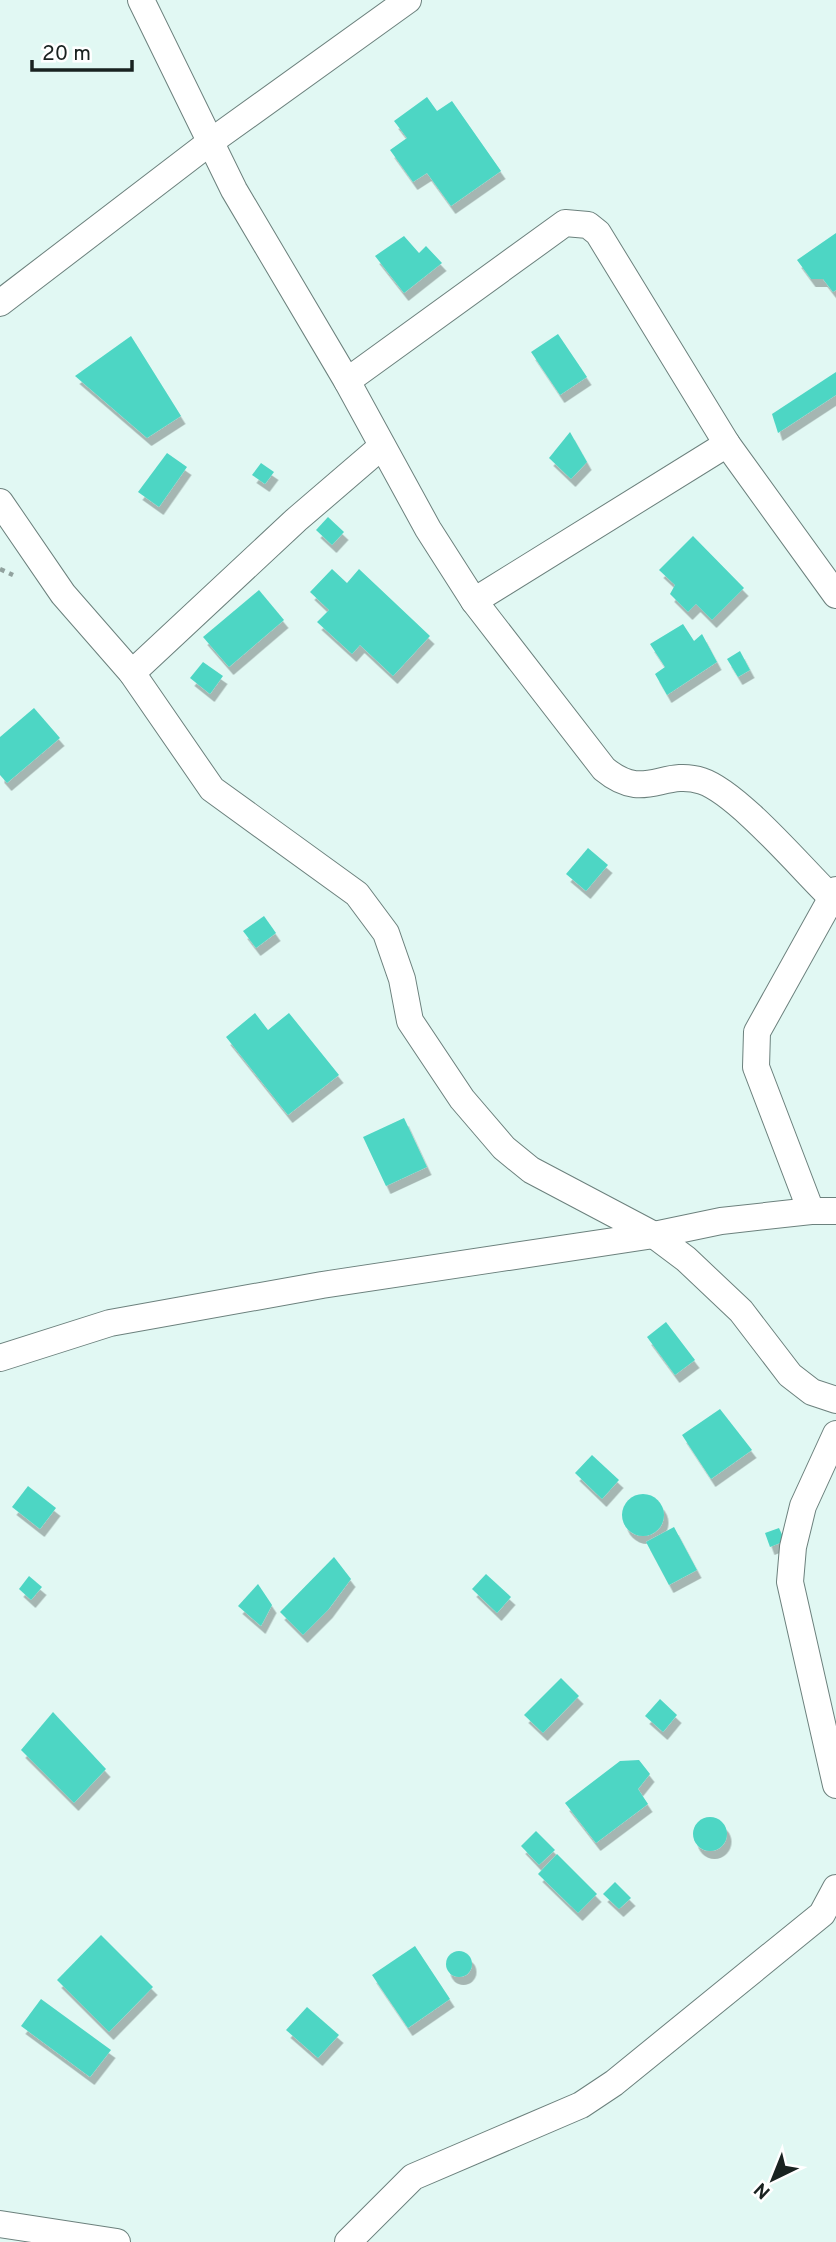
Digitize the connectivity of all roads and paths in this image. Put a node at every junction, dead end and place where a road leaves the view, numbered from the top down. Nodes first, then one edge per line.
1 (141, 0) edge
2 (161, 0) edge
3 (408, 0) edge
4 (154, 26) junction
5 (209, 143) junction
6 (0, 303) edge
7 (347, 381) junction
8 (727, 444) junction
9 (381, 447) junction
10 (0, 502) edge
11 (836, 595) edge
12 (474, 601) junction
13 (132, 673) junction
14 (834, 894) edge
15 (823, 1211) edge
16 (654, 1235) junction
17 (0, 1358) edge
18 (836, 1400) edge
19 (836, 1434) edge
20 (836, 1785) edge
21 (836, 1888) edge
22 (0, 2224) edge
23 (117, 2242) edge
24 (348, 2242) edge

1 - 4 street
2 - 4 street
3 - 5 street
4 - 5 street
5 - 6 street
5 - 7 street
7 - 8 street
7 - 9 street
8 - 11 street
8 - 12 street
9 - 12 street
9 - 13 street
10 - 13 street
12 - 14 street
13 - 16 street
14 - 15 street
15 - 16 street
16 - 17 street
16 - 18 street
19 - 20 street
21 - 24 street
22 - 23 street

